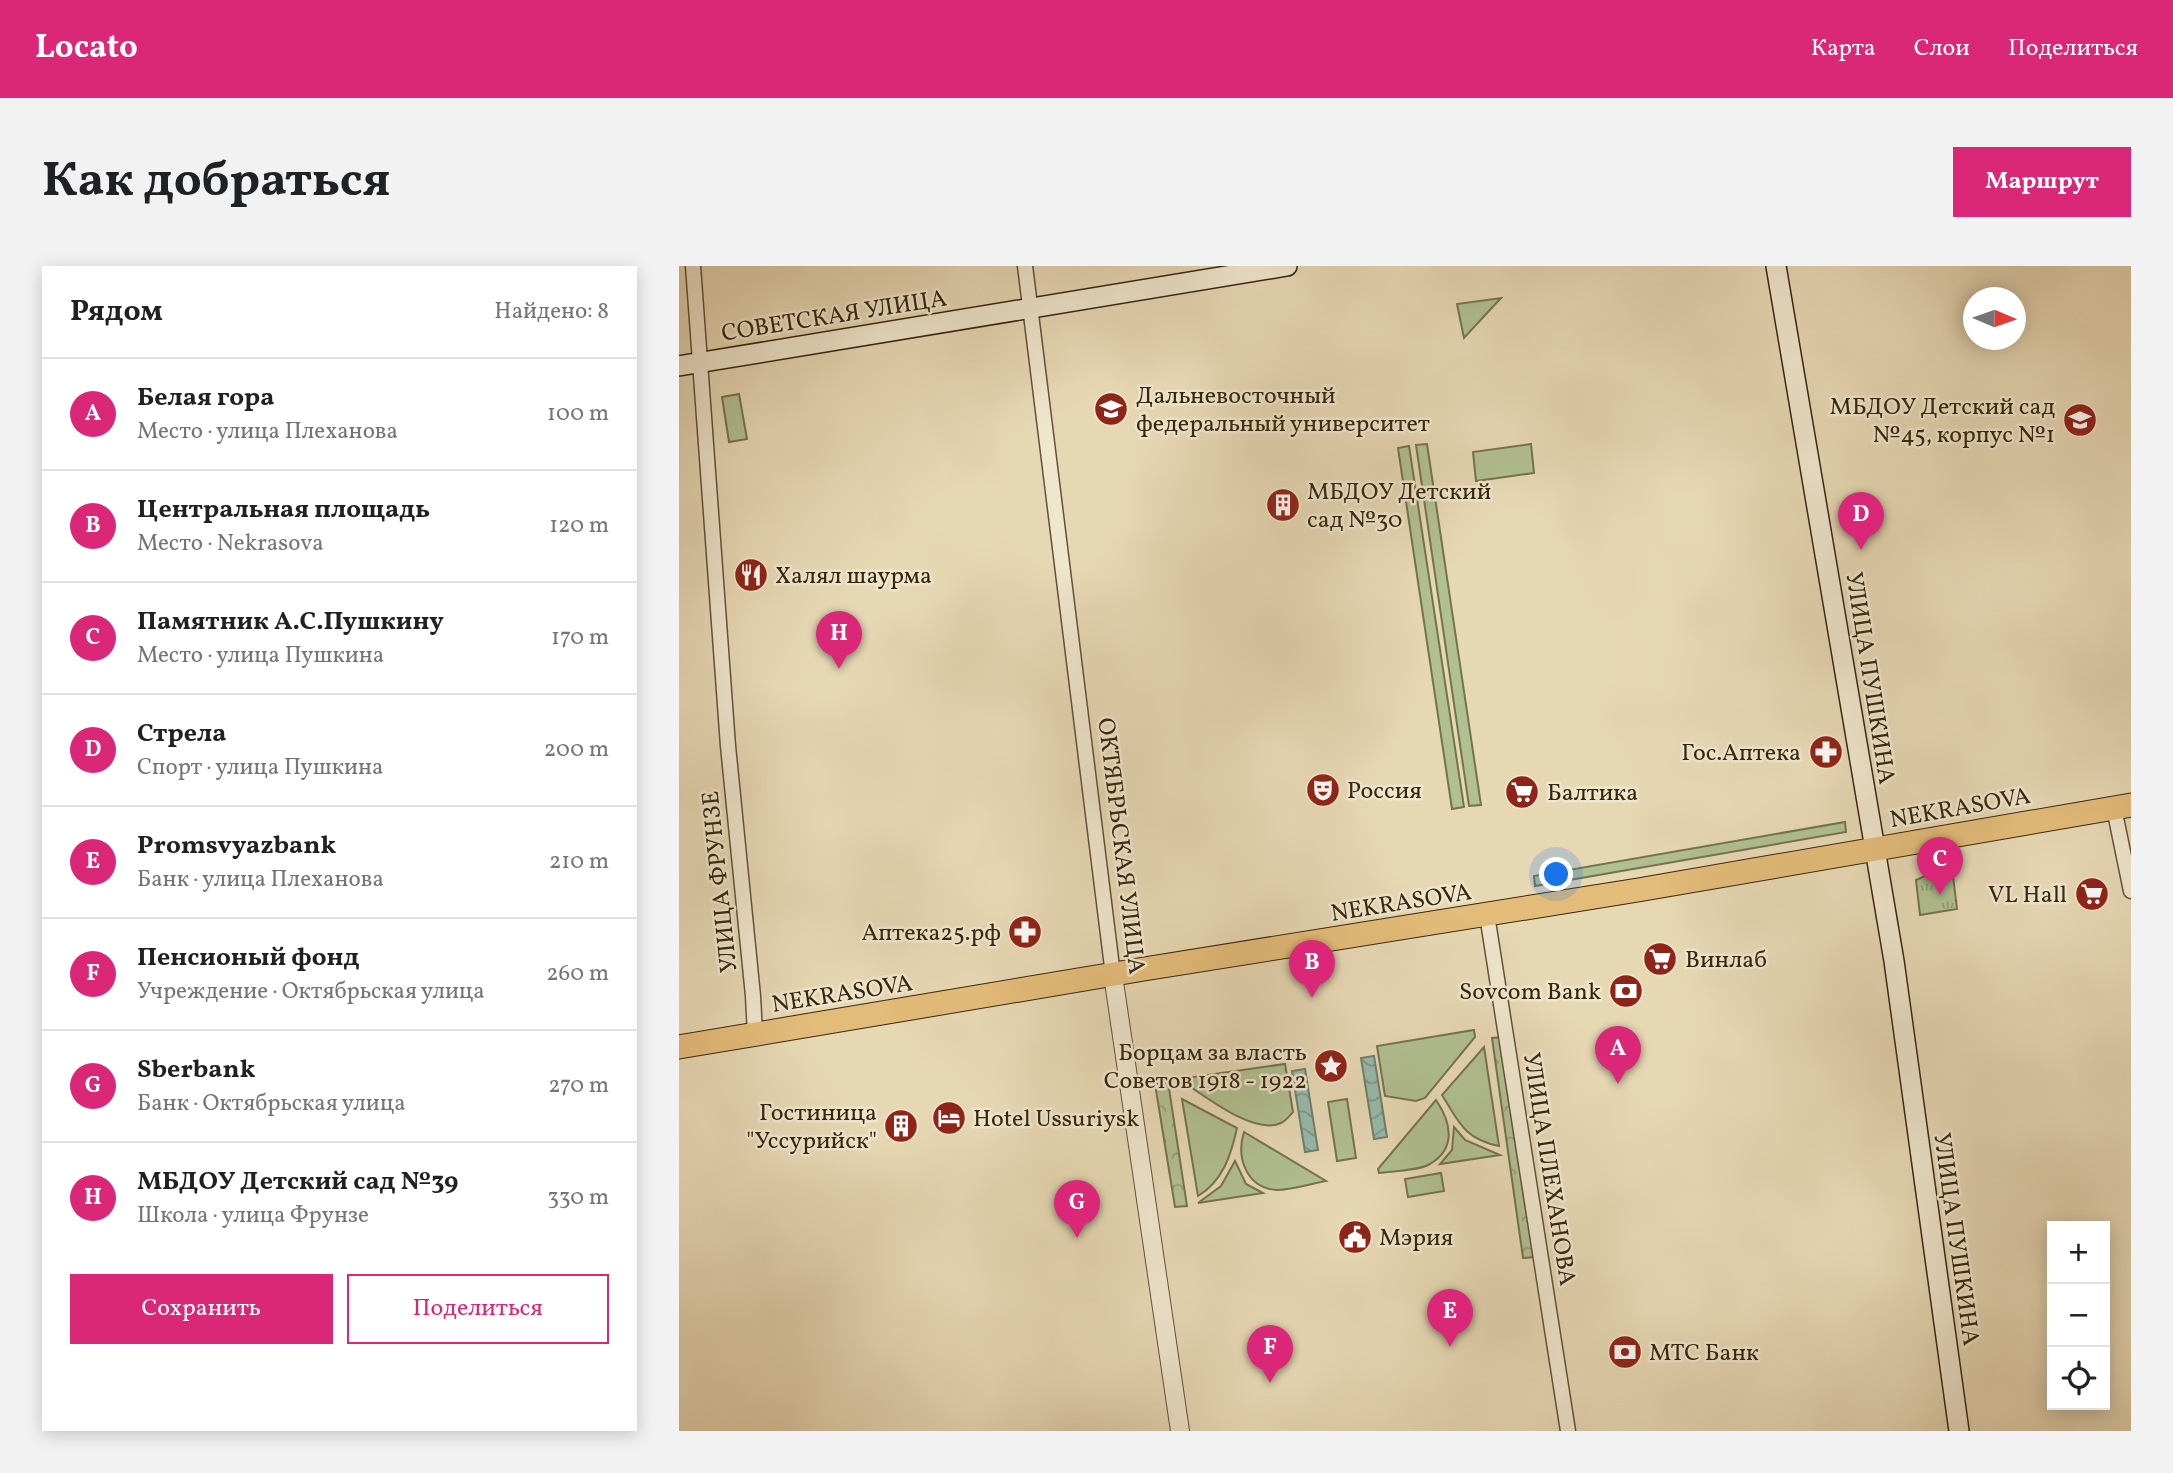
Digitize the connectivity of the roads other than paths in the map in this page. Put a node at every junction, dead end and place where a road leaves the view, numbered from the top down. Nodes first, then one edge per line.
1 (693, 266) edge
2 (1025, 266) edge
3 (1287, 266) edge
4 (1776, 266) edge
5 (1031, 308) junction
6 (701, 361) junction
7 (679, 366) edge
8 (2123, 806) edge
9 (1875, 849) junction
10 (2131, 891) edge
11 (1487, 915) junction
12 (1113, 975) junction
13 (755, 1034) junction
14 (679, 1047) edge
15 (1180, 1431) edge
16 (1568, 1431) edge
17 (1959, 1431) edge

1 - 6 street, УЛИЦА ФРУНЗЕ
2 - 5 street, ОКТЯБРЬСКАЯ УЛИЦА
3 - 5 main road, СОВЕТСКАЯ УЛИЦА
4 - 9 main road, УЛИЦА ПУШКИНА
5 - 6 main road, СОВЕТСКАЯ УЛИЦА
5 - 12 street, ОКТЯБРЬСКАЯ УЛИЦА
6 - 7 main road, СОВЕТСКАЯ УЛИЦА
6 - 13 street, УЛИЦА ФРУНЗЕ
8 - 9 main road, NEKRASOVA
8 - 10 street
9 - 11 main road, NEKRASOVA
9 - 17 main road, УЛИЦА ПУШКИНА
11 - 12 main road, NEKRASOVA
11 - 16 street, УЛИЦА ПЛЕХАНОВА
12 - 13 main road, NEKRASOVA
12 - 15 street, ОКТЯБРЬСКАЯ УЛИЦА
13 - 14 main road, NEKRASOVA

